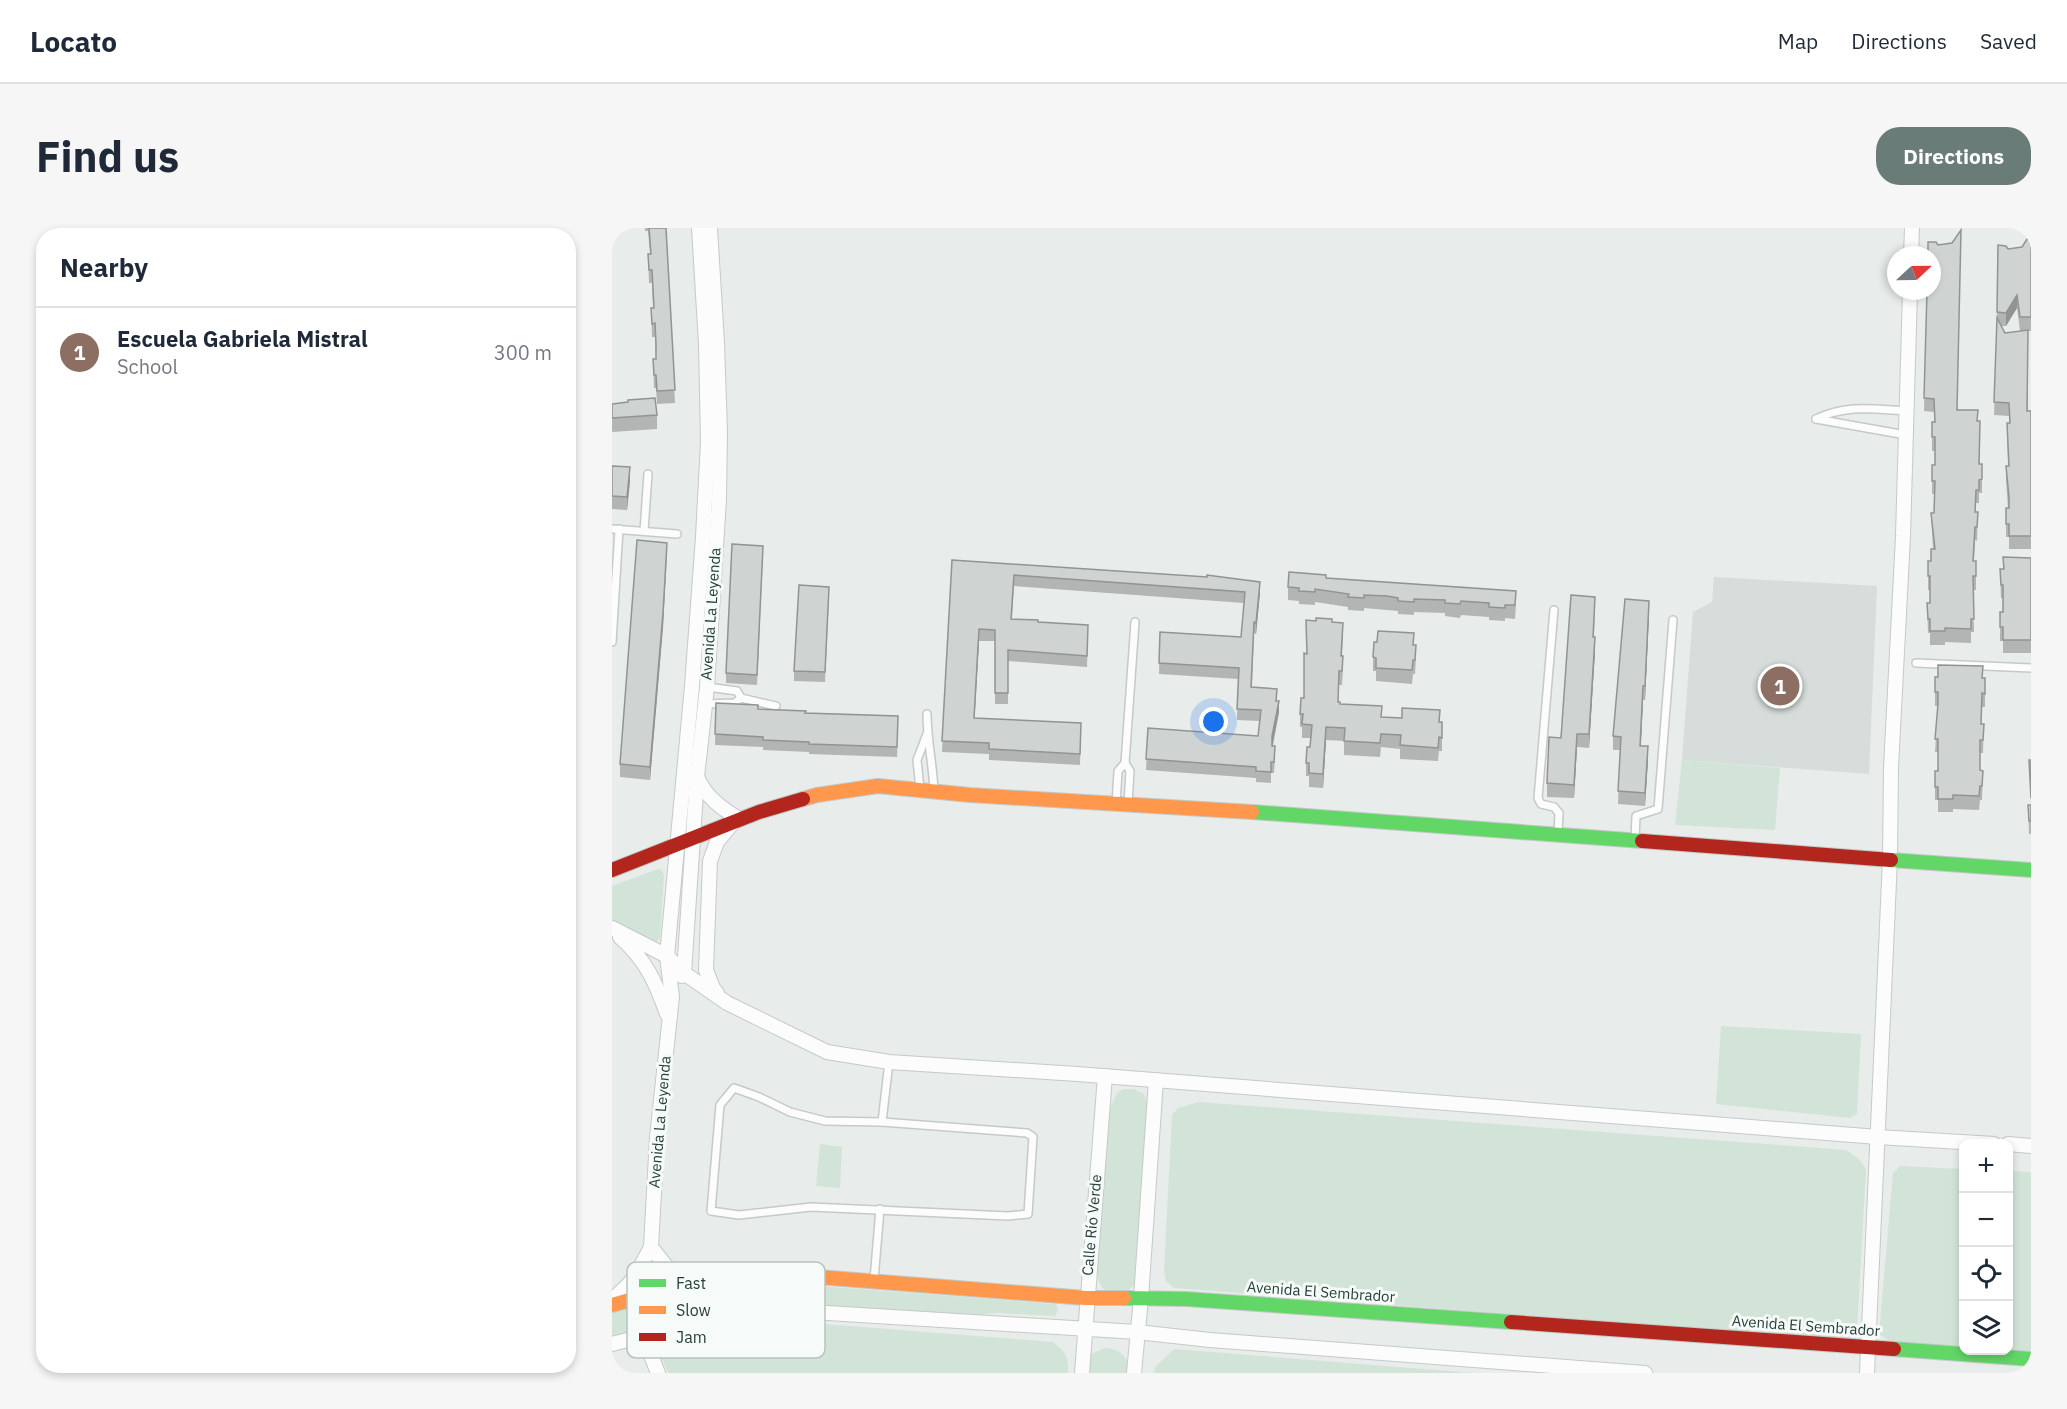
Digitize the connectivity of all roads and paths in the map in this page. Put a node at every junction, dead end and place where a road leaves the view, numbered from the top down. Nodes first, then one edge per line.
1 (699, 228) edge
2 (710, 228) edge
3 (1912, 228) edge
4 (1911, 246) edge
5 (1910, 300) edge
6 (1907, 411) junction
7 (1906, 435) junction
8 (648, 474) dead end
9 (616, 529) edge
10 (644, 531) junction
11 (677, 534) dead end
12 (1554, 610) dead end
13 (1673, 620) dead end
14 (1135, 622) dead end
15 (612, 642) edge
16 (1916, 663) dead end
17 (2031, 668) edge
18 (707, 687) junction
19 (741, 698) junction
20 (705, 704) junction
21 (776, 705) dead end
22 (927, 714) dead end
23 (927, 734) junction
24 (1125, 763) junction
25 (697, 777) junction
26 (927, 791) junction
27 (1122, 805) junction
28 (736, 821) junction
29 (1558, 834) junction
30 (693, 838) junction
31 (1635, 839) junction
32 (676, 844) junction
33 (1890, 859) junction
34 (612, 870) edge
35 (2031, 870) edge
36 (612, 929) edge
37 (667, 956) junction
38 (684, 973) junction
39 (672, 997) junction
40 (727, 1003) junction
41 (668, 1017) junction
42 (889, 1062) junction
43 (1104, 1076) junction
44 (1155, 1080) junction
45 (882, 1122) junction
46 (1878, 1137) junction
47 (1959, 1141) edge
48 (2013, 1144) edge
49 (2031, 1146) edge
50 (879, 1209) junction
51 (651, 1247) junction
52 (643, 1262) edge
53 (663, 1262) edge
54 (825, 1277) edge
55 (874, 1280) junction
56 (627, 1286) edge
57 (1086, 1298) junction
58 (1141, 1298) junction
59 (612, 1300) edge
60 (627, 1301) edge
61 (612, 1305) edge
62 (825, 1313) edge
63 (1086, 1329) junction
64 (1137, 1332) junction
65 (627, 1340) edge
66 (612, 1344) edge
67 (1868, 1347) junction
68 (652, 1358) edge
69 (2031, 1359) edge
70 (658, 1373) edge
71 (1082, 1373) edge
72 (1134, 1373) edge
73 (1645, 1373) edge
74 (1867, 1373) edge

1 - 32 street, Avenida La Leyenda
2 - 18 street, Avenida La Leyenda
3 - 4 street
5 - 6 street
6 - 7 street
6 - 7 lane
7 - 33 street
8 - 10 lane
9 - 10 lane
9 - 15 lane
10 - 11 lane
12 - 29 lane
13 - 31 lane
14 - 24 lane
16 - 17 lane
18 - 19 lane
18 - 20 street, Avenida La Leyenda
19 - 20 lane
19 - 21 lane
20 - 25 street, Avenida La Leyenda
22 - 23 lane
23 - 26 lane
23 - 26 lane
24 - 27 lane
24 - 27 lane
25 - 28 street
25 - 30 street, Avenida La Leyenda
26 - 27 street
26 - 28 street
27 - 29 street
28 - 30 street
28 - 40 street
29 - 31 street
30 - 32 street
30 - 38 street, Avenida La Leyenda
31 - 33 street
32 - 34 street
32 - 37 street, Avenida La Leyenda
33 - 35 street
33 - 46 street
36 - 37 street
36 - 41 street
37 - 38 street
37 - 39 street, Avenida La Leyenda
38 - 39 street, Avenida La Leyenda
38 - 40 street
39 - 41 street, Avenida La Leyenda
40 - 42 street
41 - 51 street, Avenida La Leyenda
42 - 43 street
42 - 45 lane
43 - 44 street
43 - 57 street, Calle Río Verde
44 - 46 street
44 - 58 street
45 - 50 lane
45 - 50 lane
46 - 47 street
46 - 67 street
48 - 49 street
50 - 55 lane
51 - 52 street, Avenida La Leyenda
51 - 53 street
54 - 55 street, Avenida El Sembrador
55 - 57 street, Avenida El Sembrador
56 - 59 street, Avenida La Leyenda
57 - 58 street, Avenida El Sembrador
57 - 63 street, Calle Río Verde
58 - 64 street
58 - 67 street, Avenida El Sembrador
60 - 61 street, Avenida El Sembrador
62 - 63 street
63 - 64 street
63 - 71 street, Calle Río Verde
64 - 72 street
64 - 73 street
65 - 66 street
67 - 69 street, Avenida El Sembrador
67 - 74 street
68 - 70 street

